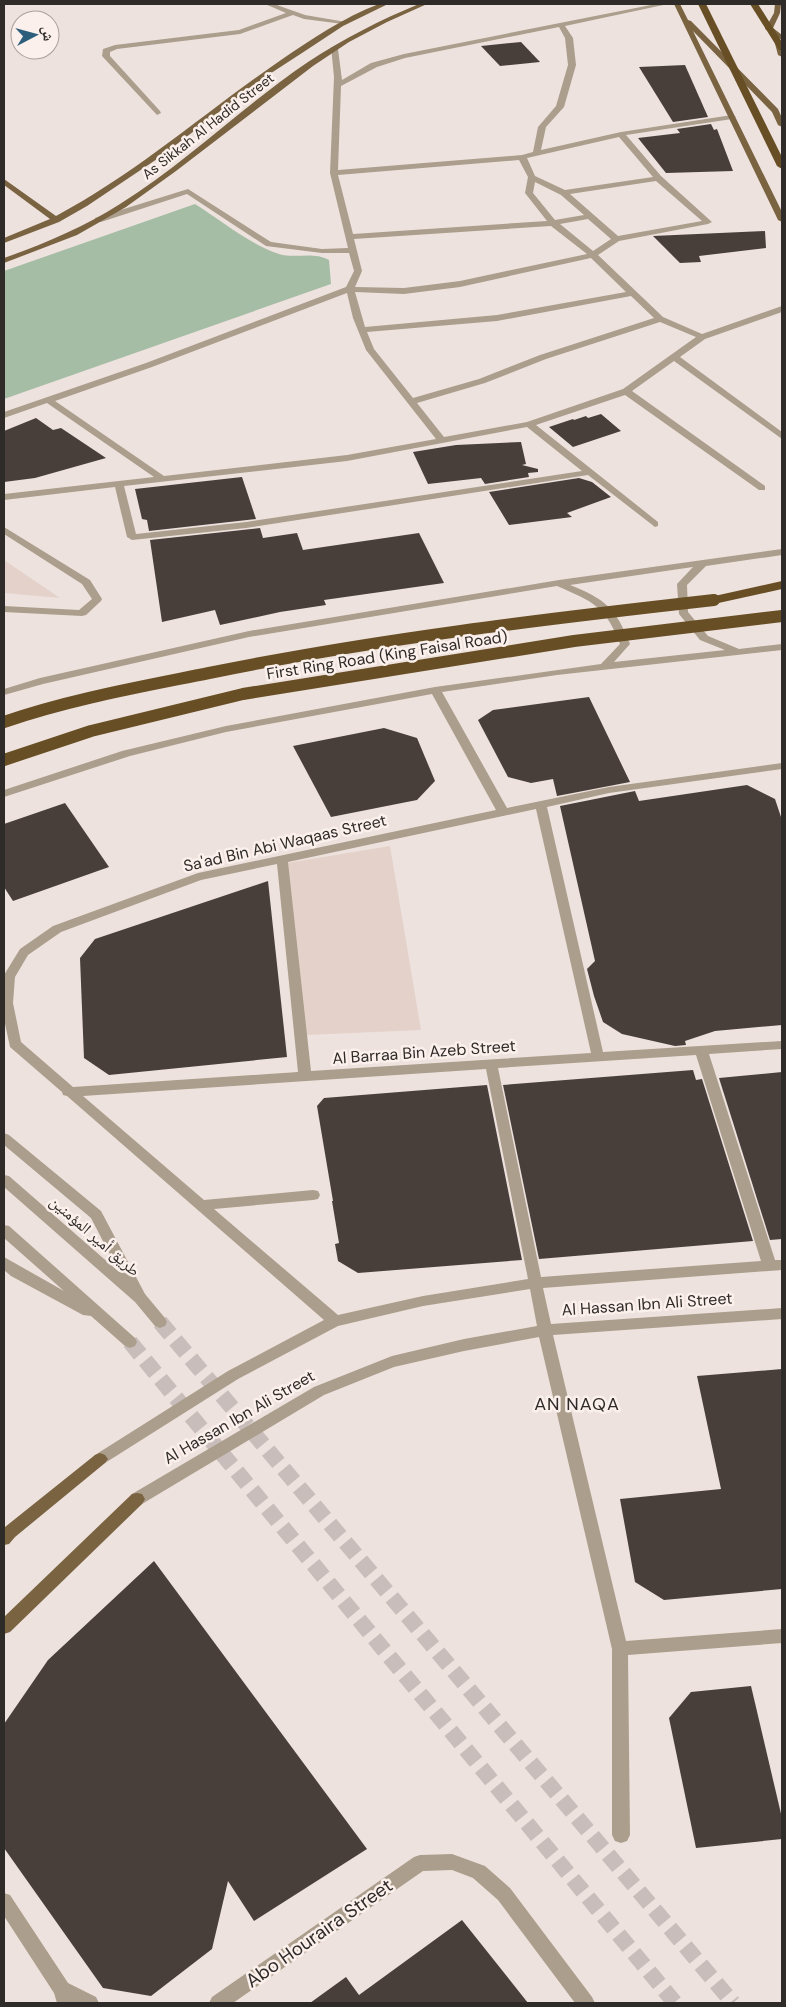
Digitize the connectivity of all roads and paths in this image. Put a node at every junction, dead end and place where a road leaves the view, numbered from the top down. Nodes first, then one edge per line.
1 (268, 4) edge
2 (381, 4) edge
3 (424, 4) edge
4 (665, 4) edge
5 (677, 4) edge
6 (702, 4) edge
7 (754, 4) edge
8 (778, 4) edge
9 (293, 13) junction
10 (682, 15) junction
11 (343, 22) junction
12 (560, 24) junction
13 (769, 29) junction
14 (781, 42) edge
15 (334, 49) junction
16 (782, 55) edge
17 (731, 65) junction
18 (338, 85) junction
19 (157, 113) dead end
20 (732, 117) junction
21 (782, 125) edge
22 (621, 134) junction
23 (537, 153) junction
24 (522, 157) junction
25 (782, 166) edge
26 (334, 173) junction
27 (532, 177) junction
28 (658, 178) junction
29 (4, 181) edge
30 (564, 193) junction
31 (590, 216) junction
32 (56, 220) junction
33 (98, 220) junction
34 (782, 220) edge
35 (553, 223) junction
36 (350, 237) junction
37 (616, 239) junction
38 (4, 241) edge
39 (353, 250) junction
40 (594, 255) junction
41 (4, 261) edge
42 (350, 289) junction
43 (633, 293) junction
44 (782, 309) edge
45 (660, 319) junction
46 (362, 330) junction
47 (702, 337) junction
48 (674, 357) junction
49 (626, 391) junction
50 (48, 400) junction
51 (411, 402) junction
52 (4, 415) edge
53 (529, 424) junction
54 (782, 436) edge
55 (442, 440) junction
56 (591, 472) junction
57 (164, 480) junction
58 (119, 486) junction
59 (762, 488) dead end
60 (4, 498) edge
61 (655, 524) dead end
62 (4, 530) edge
63 (782, 552) edge
64 (703, 563) junction
65 (559, 583) junction
66 (782, 585) edge
67 (782, 594) edge
68 (714, 600) junction
69 (4, 609) edge
70 (782, 616) edge
71 (782, 647) edge
72 (739, 652) junction
73 (606, 665) junction
74 (435, 690) junction
75 (4, 692) edge
76 (4, 722) edge
77 (4, 760) edge
78 (782, 766) edge
79 (4, 794) edge
80 (541, 804) junction
81 (503, 812) junction
82 (282, 859) junction
83 (782, 1045) edge
84 (701, 1050) junction
85 (598, 1057) junction
86 (491, 1064) junction
87 (305, 1076) junction
88 (68, 1092) junction
89 (4, 1138) edge
90 (4, 1180) edge
91 (313, 1195) dead end
92 (201, 1206) junction
93 (4, 1230) edge
94 (4, 1262) edge
95 (776, 1266) edge
96 (536, 1283) junction
97 (140, 1298) junction
98 (782, 1313) edge
99 (335, 1321) junction
100 (106, 1322) junction
101 (160, 1322) tunnel mouth
102 (545, 1330) junction
103 (130, 1342) tunnel mouth
104 (100, 1459) joint
105 (137, 1499) joint
106 (4, 1540) edge
107 (4, 1627) edge
108 (782, 1636) edge
109 (620, 1648) junction
110 (621, 1835) dead end
111 (4, 1903) edge
112 (64, 1996) edge
113 (90, 2003) edge
114 (218, 2003) edge
115 (586, 2003) edge

1 - 9 street
2 - 11 main road, As Sikkah Al Hadid Street
3 - 15 main road, As Sikkah Al Hadid Street
4 - 12 street
5 - 10 main road
6 - 17 highway
7 - 13 highway
8 - 13 main road
9 - 11 street
9 - 19 street
10 - 17 main road
10 - 20 main road
11 - 32 main road, As Sikkah Al Hadid Street
12 - 18 street
12 - 23 street
13 - 14 highway
14 - 16 main road
15 - 18 street
15 - 33 main road, As Sikkah Al Hadid Street
17 - 21 main road
17 - 25 highway
18 - 26 street
20 - 22 street
20 - 34 main road
22 - 23 street
22 - 28 street
23 - 24 street
24 - 26 street
24 - 27 street
26 - 36 street
27 - 30 street
27 - 35 street
28 - 30 street
28 - 37 street
29 - 32 main road
30 - 31 street
31 - 35 street
31 - 37 street
32 - 38 main road, As Sikkah Al Hadid Street
33 - 39 street
33 - 41 main road, As Sikkah Al Hadid Street
35 - 36 street
35 - 40 street
36 - 39 street
37 - 40 street
39 - 42 street
40 - 42 street
40 - 43 street
42 - 46 street
42 - 50 street
43 - 45 street
43 - 46 street
44 - 47 street
45 - 47 street
45 - 51 street
46 - 51 street
47 - 48 street
48 - 49 street
48 - 54 street
49 - 53 street
49 - 59 street
50 - 52 street
50 - 57 street
51 - 55 street
53 - 55 street
53 - 56 street
55 - 57 street
56 - 58 street
56 - 61 street
57 - 58 street
58 - 60 street
62 - 69 street
63 - 64 street
64 - 65 street
64 - 72 street
65 - 73 street
65 - 75 street
66 - 68 highway
67 - 68 highway, First Ring Road (King Faisal Road)
68 - 76 highway, First Ring Road (King Faisal Road), bridge
70 - 77 highway, First Ring Road (King Faisal Road), bridge
71 - 72 street
72 - 73 street
73 - 74 street
74 - 79 street
74 - 81 street
78 - 80 street, Sa'ad Bin Abi Waqaas Street
80 - 81 street, Sa'ad Bin Abi Waqaas Street
80 - 85 street
81 - 82 street, Sa'ad Bin Abi Waqaas Street
82 - 87 street
82 - 88 street, Sa'ad Bin Abi Waqaas Street
83 - 84 street, Al Barraa Bin Azeb Street
84 - 85 street, Al Barraa Bin Azeb Street
84 - 95 street
85 - 86 street, Al Barraa Bin Azeb Street
86 - 87 street, Al Barraa Bin Azeb Street
86 - 96 street
87 - 88 street, Al Barraa Bin Azeb Street
88 - 92 street, Sa'ad Bin Abi Waqaas Street
89 - 97 street
90 - 97 street, طريق أمير المؤمنين
91 - 92 street
92 - 99 street, Sa'ad Bin Abi Waqaas Street
93 - 100 street
94 - 100 street
95 - 96 street, Al Hassan Ibn Ali Street
96 - 99 street, Al Hassan Ibn Ali Street
96 - 102 street
97 - 101 street, طريق أمير المؤمنين
98 - 102 street, Al Hassan Ibn Ali Street
99 - 104 street, Al Hassan Ibn Ali Street
100 - 103 street
102 - 105 street, Al Hassan Ibn Ali Street
102 - 109 street
104 - 106 main road, Al Hassan Ibn Ali Street
105 - 107 main road, Al Hassan Ibn Ali Street
108 - 109 street
109 - 110 street
111 - 112 street
112 - 113 street
114 - 115 street, Abo Houraira Street

